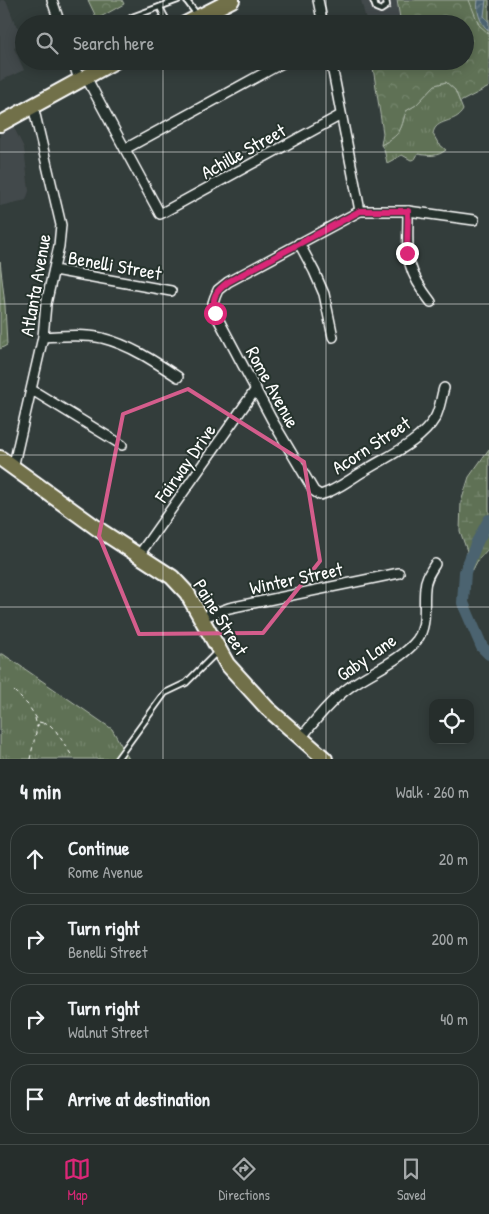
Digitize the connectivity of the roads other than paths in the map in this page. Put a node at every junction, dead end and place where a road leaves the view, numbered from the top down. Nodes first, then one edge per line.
1 (52, 0) edge
2 (178, 0) edge
3 (186, 0) edge
4 (232, 0) edge
5 (318, 0) edge
6 (373, 0) edge
7 (386, 0) edge
8 (160, 7) junction
9 (57, 15) edge
10 (139, 15) edge
11 (164, 15) edge
12 (197, 15) edge
13 (203, 15) edge
14 (321, 15) edge
15 (78, 70) edge
16 (99, 70) edge
17 (270, 70) edge
18 (333, 70) edge
19 (83, 79) junction
20 (33, 106) junction
21 (341, 114) junction
22 (0, 124) edge
23 (125, 149) junction
24 (360, 211) junction
25 (408, 211) junction
26 (474, 220) dead end
27 (299, 243) junction
28 (54, 270) junction
29 (171, 291) dead end
30 (431, 302) dead end
31 (333, 337) dead end
32 (43, 338) junction
33 (178, 377) dead end
34 (444, 388) dead end
35 (256, 389) junction
36 (32, 390) junction
37 (122, 445) dead end
38 (0, 458) edge
39 (13, 468) junction
40 (320, 495) joint
41 (139, 555) junction
42 (435, 564) dead end
43 (399, 573) dead end
44 (201, 618) junction
45 (218, 650) junction
46 (301, 738) junction
47 (117, 759) edge
48 (325, 759) edge

1 - 9 street
2 - 8 lane
3 - 12 lane
4 - 13 main road
5 - 14 street
6 - 7 lane
8 - 10 lane
8 - 11 lane
15 - 19 street
16 - 19 main road
17 - 23 street
18 - 21 street
19 - 20 main road
19 - 23 street
20 - 22 main road
20 - 28 street, Atlanta Avenue
21 - 23 street, Achille Street
21 - 24 street
24 - 25 street
24 - 27 street
25 - 26 street
25 - 30 street
27 - 31 street
27 - 35 street, Rome Avenue
28 - 29 street, Benelli Street
28 - 32 street, Atlanta Avenue
32 - 33 street
32 - 36 street, Atlanta Avenue
34 - 40 street, Acorn Street
35 - 40 street, Rome Avenue
35 - 41 street, Fairway Drive
36 - 37 street
36 - 39 street, Atlanta Avenue
38 - 39 main road, Paine Street
39 - 41 main road, Paine Street
41 - 44 main road, Paine Street
42 - 46 street, Gaby Lane
43 - 44 street, Winter Street
44 - 45 main road, Paine Street
45 - 46 main road, Paine Street
45 - 47 lane
46 - 48 main road, Paine Street

